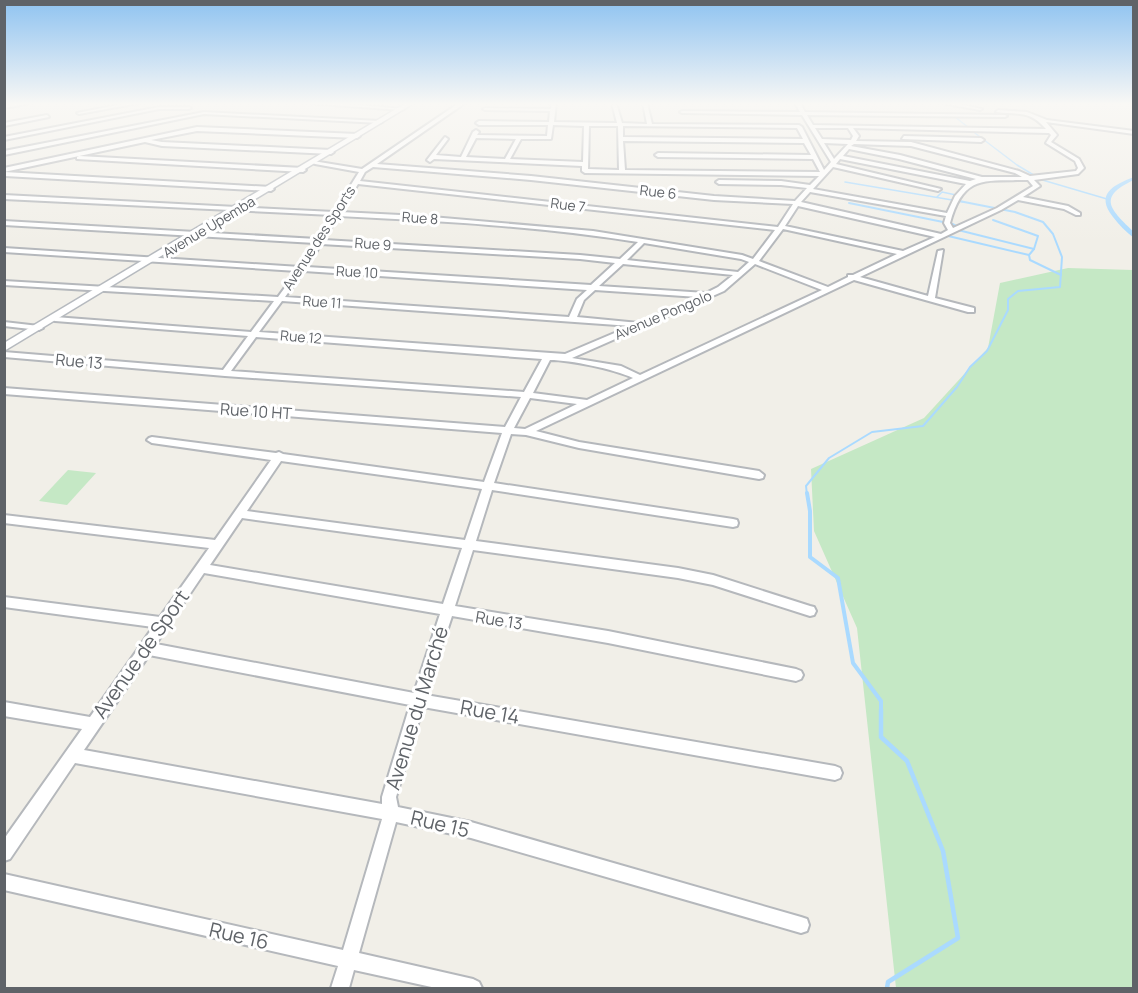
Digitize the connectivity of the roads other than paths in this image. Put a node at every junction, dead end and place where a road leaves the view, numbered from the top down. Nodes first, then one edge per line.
1 (21, 149) edge
2 (101, 149) edge
3 (262, 149) edge
4 (337, 149) edge
5 (395, 149) edge
6 (438, 149) edge
7 (467, 149) edge
8 (513, 149) edge
9 (585, 149) edge
10 (621, 149) edge
11 (657, 149) edge
12 (771, 149) edge
13 (810, 149) edge
14 (825, 149) edge
15 (845, 149) edge
16 (861, 149) edge
17 (931, 149) edge
18 (1060, 149) edge
19 (4, 153) edge
20 (331, 153) junction
21 (658, 155) junction
22 (65, 157) junction
23 (433, 157) junction
24 (774, 157) junction
25 (814, 157) junction
26 (839, 157) junction
27 (463, 158) junction
28 (507, 160) junction
29 (315, 162) junction
30 (584, 164) junction
31 (833, 164) junction
32 (372, 165) junction
33 (423, 168) junction
34 (303, 170) junction
35 (363, 171) junction
36 (585, 171) junction
37 (4, 172) edge
38 (622, 172) junction
39 (660, 172) junction
40 (716, 172) junction
41 (782, 173) junction
42 (824, 174) junction
43 (982, 178) junction
44 (1029, 178) junction
45 (355, 182) junction
46 (719, 182) junction
47 (970, 183) junction
48 (583, 184) junction
49 (271, 189) junction
50 (811, 189) junction
51 (938, 189) dead end
52 (4, 197) edge
53 (726, 198) junction
54 (1017, 198) junction
55 (797, 203) junction
56 (236, 210) junction
57 (336, 214) junction
58 (1078, 214) dead end
59 (949, 215) junction
60 (4, 223) edge
61 (781, 228) junction
62 (951, 230) junction
63 (197, 234) junction
64 (941, 236) junction
65 (321, 240) junction
66 (643, 242) junction
67 (4, 250) edge
68 (941, 251) dead end
69 (901, 254) junction
70 (154, 260) junction
71 (621, 260) junction
72 (755, 261) junction
73 (302, 269) junction
74 (740, 274) junction
75 (851, 277) junction
76 (4, 284) edge
77 (592, 287) junction
78 (827, 289) junction
79 (103, 291) junction
80 (710, 295) junction
81 (280, 299) junction
82 (931, 299) junction
83 (971, 310) dead end
84 (55, 319) junction
85 (572, 319) junction
86 (4, 324) edge
87 (639, 324) junction
88 (39, 328) junction
89 (255, 334) junction
90 (4, 348) edge
91 (4, 354) edge
92 (548, 357) junction
93 (560, 357) junction
94 (225, 373) junction
95 (639, 378) junction
96 (4, 391) edge
97 (529, 395) junction
98 (584, 402) junction
99 (508, 430) junction
100 (526, 432) junction
101 (152, 440) dead end
102 (279, 456) junction
103 (759, 475) dead end
104 (488, 486) junction
105 (240, 514) junction
106 (4, 519) edge
107 (733, 523) dead end
108 (469, 544) junction
109 (217, 545) junction
110 (202, 568) junction
111 (4, 602) edge
112 (447, 611) junction
113 (810, 611) dead end
114 (163, 623) junction
115 (144, 648) junction
116 (796, 675) dead end
117 (418, 700) junction
118 (4, 709) edge
119 (92, 724) junction
120 (71, 755) junction
121 (835, 774) dead end
122 (391, 813) junction
123 (7, 844) edge
124 (4, 882) edge
125 (801, 925) dead end
126 (348, 960) junction
127 (340, 988) edge
128 (473, 988) edge

1 - 19 street
2 - 22 street
3 - 20 street
4 - 20 street, Avenue Upemba
5 - 32 street, Avenue des Sports
6 - 23 street
7 - 27 street
8 - 28 street
9 - 30 street
10 - 38 street
11 - 21 street
12 - 24 street
13 - 25 street
14 - 31 street
15 - 26 street, Avenue Pongolo
16 - 43 street
17 - 44 street
18 - 44 street
20 - 29 street, Avenue Upemba
21 - 24 street
21 - 39 street
22 - 34 street
22 - 37 street
23 - 27 street
23 - 33 street
24 - 25 street
24 - 41 street
25 - 42 street
26 - 31 street, Avenue Pongolo
26 - 47 street
27 - 28 street
28 - 30 street
29 - 34 street, Avenue Upemba
29 - 35 street
30 - 36 street
31 - 42 street, Avenue Pongolo
31 - 51 street
32 - 33 street, Rue 6
32 - 35 street, Avenue des Sports
33 - 48 street, Rue 6
34 - 49 street, Avenue Upemba
35 - 45 street, Avenue des Sports
36 - 38 street
36 - 48 street
37 - 49 street
38 - 39 street
39 - 40 street
40 - 41 street
40 - 46 street
41 - 42 street
42 - 50 street, Avenue Pongolo
43 - 44 street
43 - 47 street
44 - 54 street
45 - 57 street, Avenue des Sports
45 - 61 street, Rue 7
46 - 50 street
46 - 53 street
47 - 59 street
48 - 53 street, Rue 6
49 - 56 street, Avenue Upemba
50 - 55 street, Avenue Pongolo
50 - 59 street
52 - 56 street, Rue 8
53 - 55 street, Rue 6
54 - 58 street
54 - 62 street
55 - 61 street, Avenue Pongolo
55 - 64 street, Rue 6
56 - 57 street, Rue 8
56 - 63 street, Avenue Upemba
57 - 65 street, Avenue des Sports
57 - 66 street, Rue 8
59 - 62 street
60 - 63 street, Rue 9
61 - 69 street, Rue 7
61 - 72 street, Avenue Pongolo
62 - 64 street
63 - 65 street, Rue 9
63 - 70 street, Avenue Upemba
64 - 69 street
65 - 71 street, Rue 9
65 - 73 street, Avenue des Sports
66 - 71 street
66 - 72 street, Rue 8
67 - 70 street, Rue 10
68 - 82 street
69 - 75 street
70 - 73 street, Rue 10
70 - 79 street, Avenue Upemba
71 - 74 street, Rue 9
71 - 77 street
72 - 74 street, Avenue Pongolo
72 - 78 street, Rue 8
73 - 77 street, Rue 10
73 - 81 street, Avenue des Sports
74 - 80 street, Avenue Pongolo
75 - 78 street
75 - 82 street
76 - 79 street, Rue 11
77 - 80 street, Rue 10
77 - 85 street
78 - 95 street
79 - 81 street, Rue 11
79 - 84 street, Avenue Upemba
80 - 87 street, Avenue Pongolo
81 - 85 street, Rue 11
81 - 89 street, Avenue des Sports
82 - 83 street
84 - 88 street, Avenue Upemba
84 - 89 street, Rue 12
85 - 87 street, Rue 11
86 - 88 street
87 - 93 street, Avenue Pongolo
88 - 90 street, Avenue Upemba
89 - 92 street, Rue 12
89 - 94 street, Avenue des Sports
91 - 94 street, Rue 13
92 - 93 street, Avenue Pongolo
92 - 97 street
93 - 95 street
94 - 97 street, Rue 13
95 - 98 street
96 - 99 street, Rue 10 HT
97 - 98 street, Rue 13
97 - 99 street
98 - 100 street
99 - 100 street, Rue 10 HT
99 - 104 street, Avenue du Marché
100 - 103 street, Rue 10 HT
101 - 102 street
102 - 104 street
102 - 105 street, Avenue de Sport
104 - 107 street
104 - 108 street, Avenue du Marché
105 - 108 street
105 - 109 street, Avenue de Sport
106 - 109 street
108 - 112 street, Avenue du Marché
108 - 113 street
109 - 110 street, Avenue de Sport
110 - 112 street, Rue 13
110 - 114 street, Avenue de Sport
111 - 114 street
112 - 116 street, Rue 13
112 - 117 street, Avenue du Marché
114 - 115 street, Avenue de Sport
115 - 117 street, Rue 14
115 - 119 street, Avenue de Sport
117 - 121 street, Rue 14
117 - 122 street, Avenue du Marché
118 - 119 street
119 - 120 street, Avenue de Sport
120 - 122 street, Rue 15
120 - 123 street, Avenue de Sport
122 - 125 street, Rue 15
122 - 126 street, Avenue du Marché
124 - 126 street, Rue 16
126 - 127 street, Avenue du Marché
126 - 128 street, Rue 16

